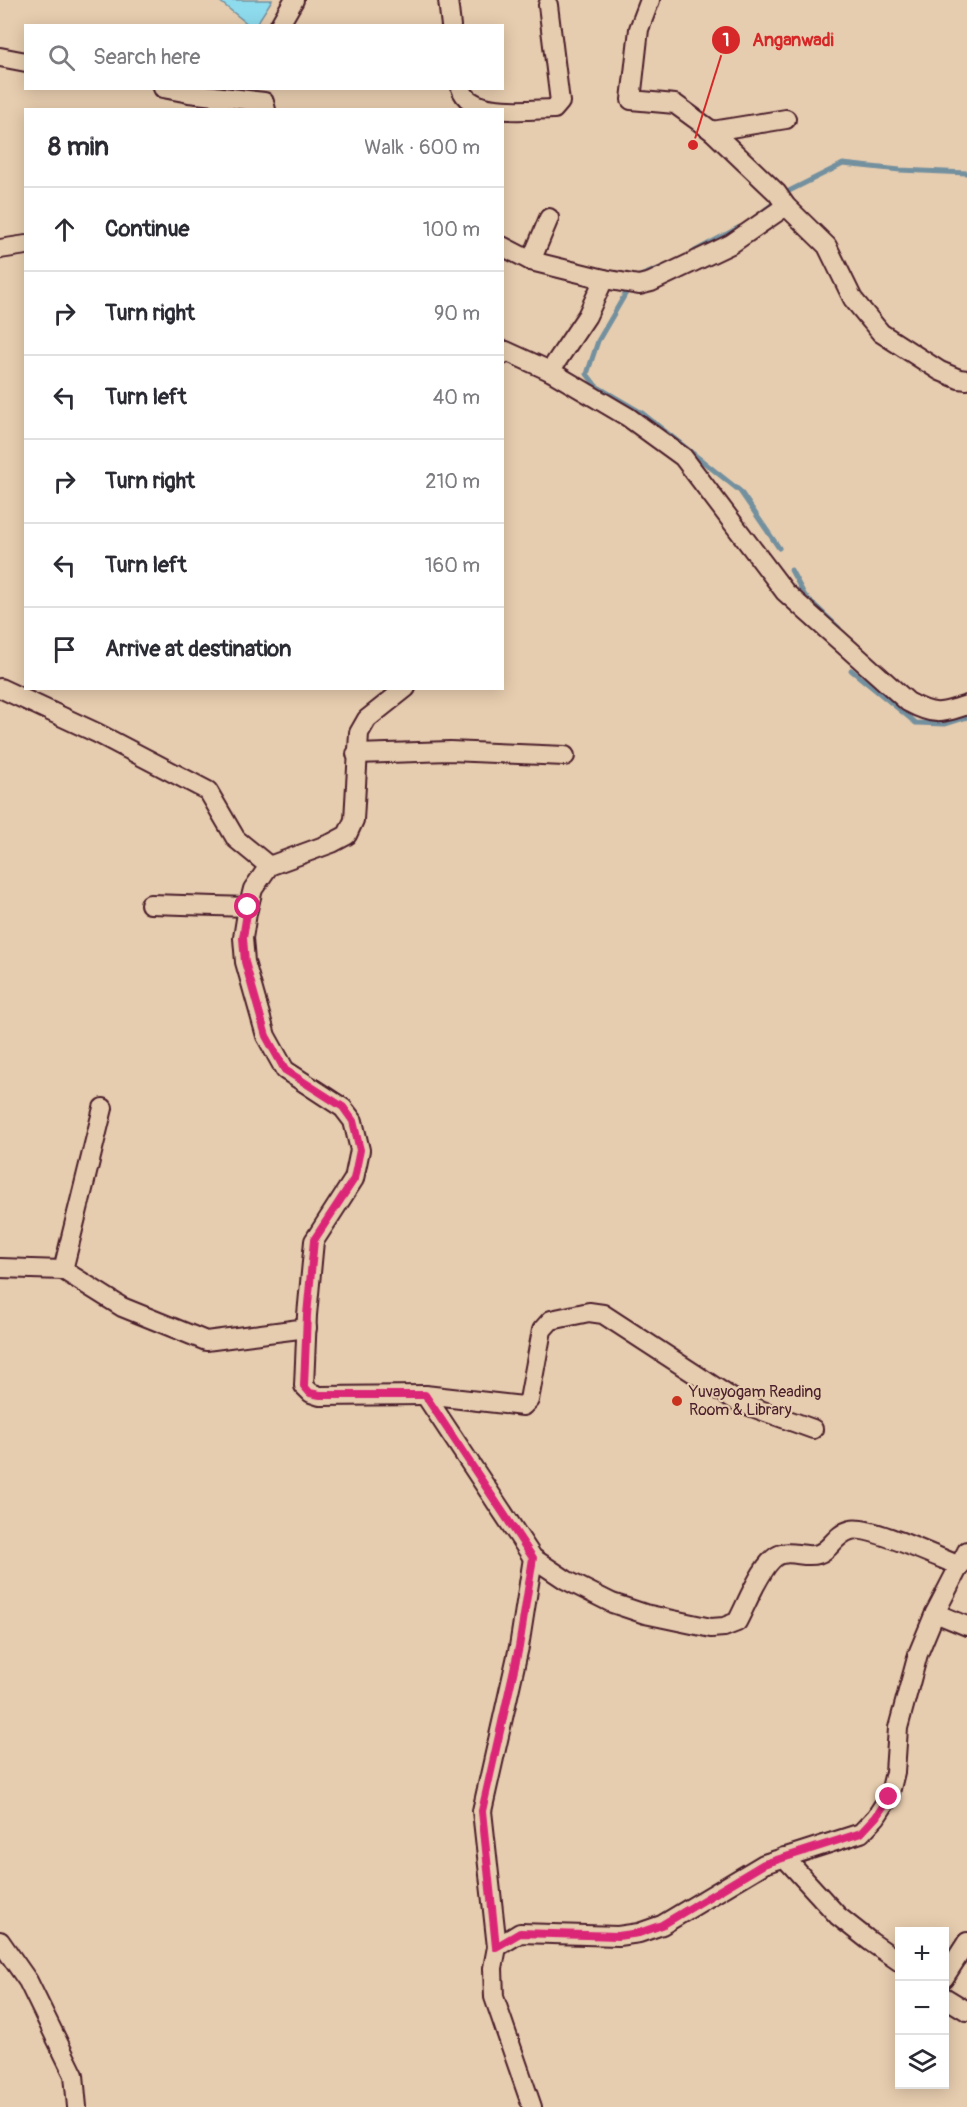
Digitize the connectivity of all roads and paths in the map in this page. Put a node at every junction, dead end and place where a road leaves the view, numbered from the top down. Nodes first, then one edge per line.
1 (294, 0) edge
2 (448, 0) edge
3 (650, 0) edge
4 (548, 5) dead end
5 (280, 24) edge
6 (451, 24) edge
7 (0, 57) edge
8 (24, 62) edge
9 (173, 90) edge
10 (462, 90) edge
11 (265, 100) edge
12 (485, 108) edge
13 (504, 109) edge
14 (786, 119) dead end
15 (712, 131) junction
16 (782, 200) junction
17 (549, 218) dead end
18 (24, 245) edge
19 (504, 247) edge
20 (0, 249) edge
21 (531, 261) junction
22 (604, 279) junction
23 (504, 353) edge
24 (550, 371) junction
25 (967, 380) edge
26 (0, 688) edge
27 (403, 690) edge
28 (967, 705) edge
29 (356, 754) junction
30 (565, 756) dead end
31 (269, 866) junction
32 (150, 904) dead end
33 (248, 907) junction
34 (103, 1108) dead end
35 (0, 1268) edge
36 (63, 1270) junction
37 (307, 1328) junction
38 (425, 1395) junction
39 (813, 1429) dead end
40 (533, 1558) junction
41 (964, 1559) edge
42 (936, 1613) junction
43 (967, 1626) edge
44 (784, 1857) junction
45 (0, 1941) edge
46 (967, 1942) edge
47 (496, 1947) junction
48 (895, 1959) edge
49 (949, 1971) edge
50 (949, 2000) edge
51 (967, 2011) edge
52 (77, 2107) edge
53 (532, 2107) edge

1 - 5 street
2 - 6 street
3 - 15 street
4 - 13 street
7 - 8 street
9 - 11 street
10 - 12 street
14 - 15 street
15 - 16 street
16 - 22 street
16 - 25 street
17 - 21 street
18 - 20 street
19 - 21 street
21 - 22 street
22 - 24 street
23 - 24 street
24 - 28 street
26 - 31 street
27 - 29 street
29 - 30 street
29 - 31 street
31 - 33 street
32 - 33 street
33 - 37 street
34 - 36 street
35 - 36 street
36 - 37 street
37 - 38 street
38 - 39 street
38 - 40 street
40 - 41 street
40 - 47 street
41 - 42 street
42 - 43 street
42 - 44 street
44 - 47 street
44 - 48 street
45 - 52 street
46 - 49 street
47 - 53 street
50 - 51 street

